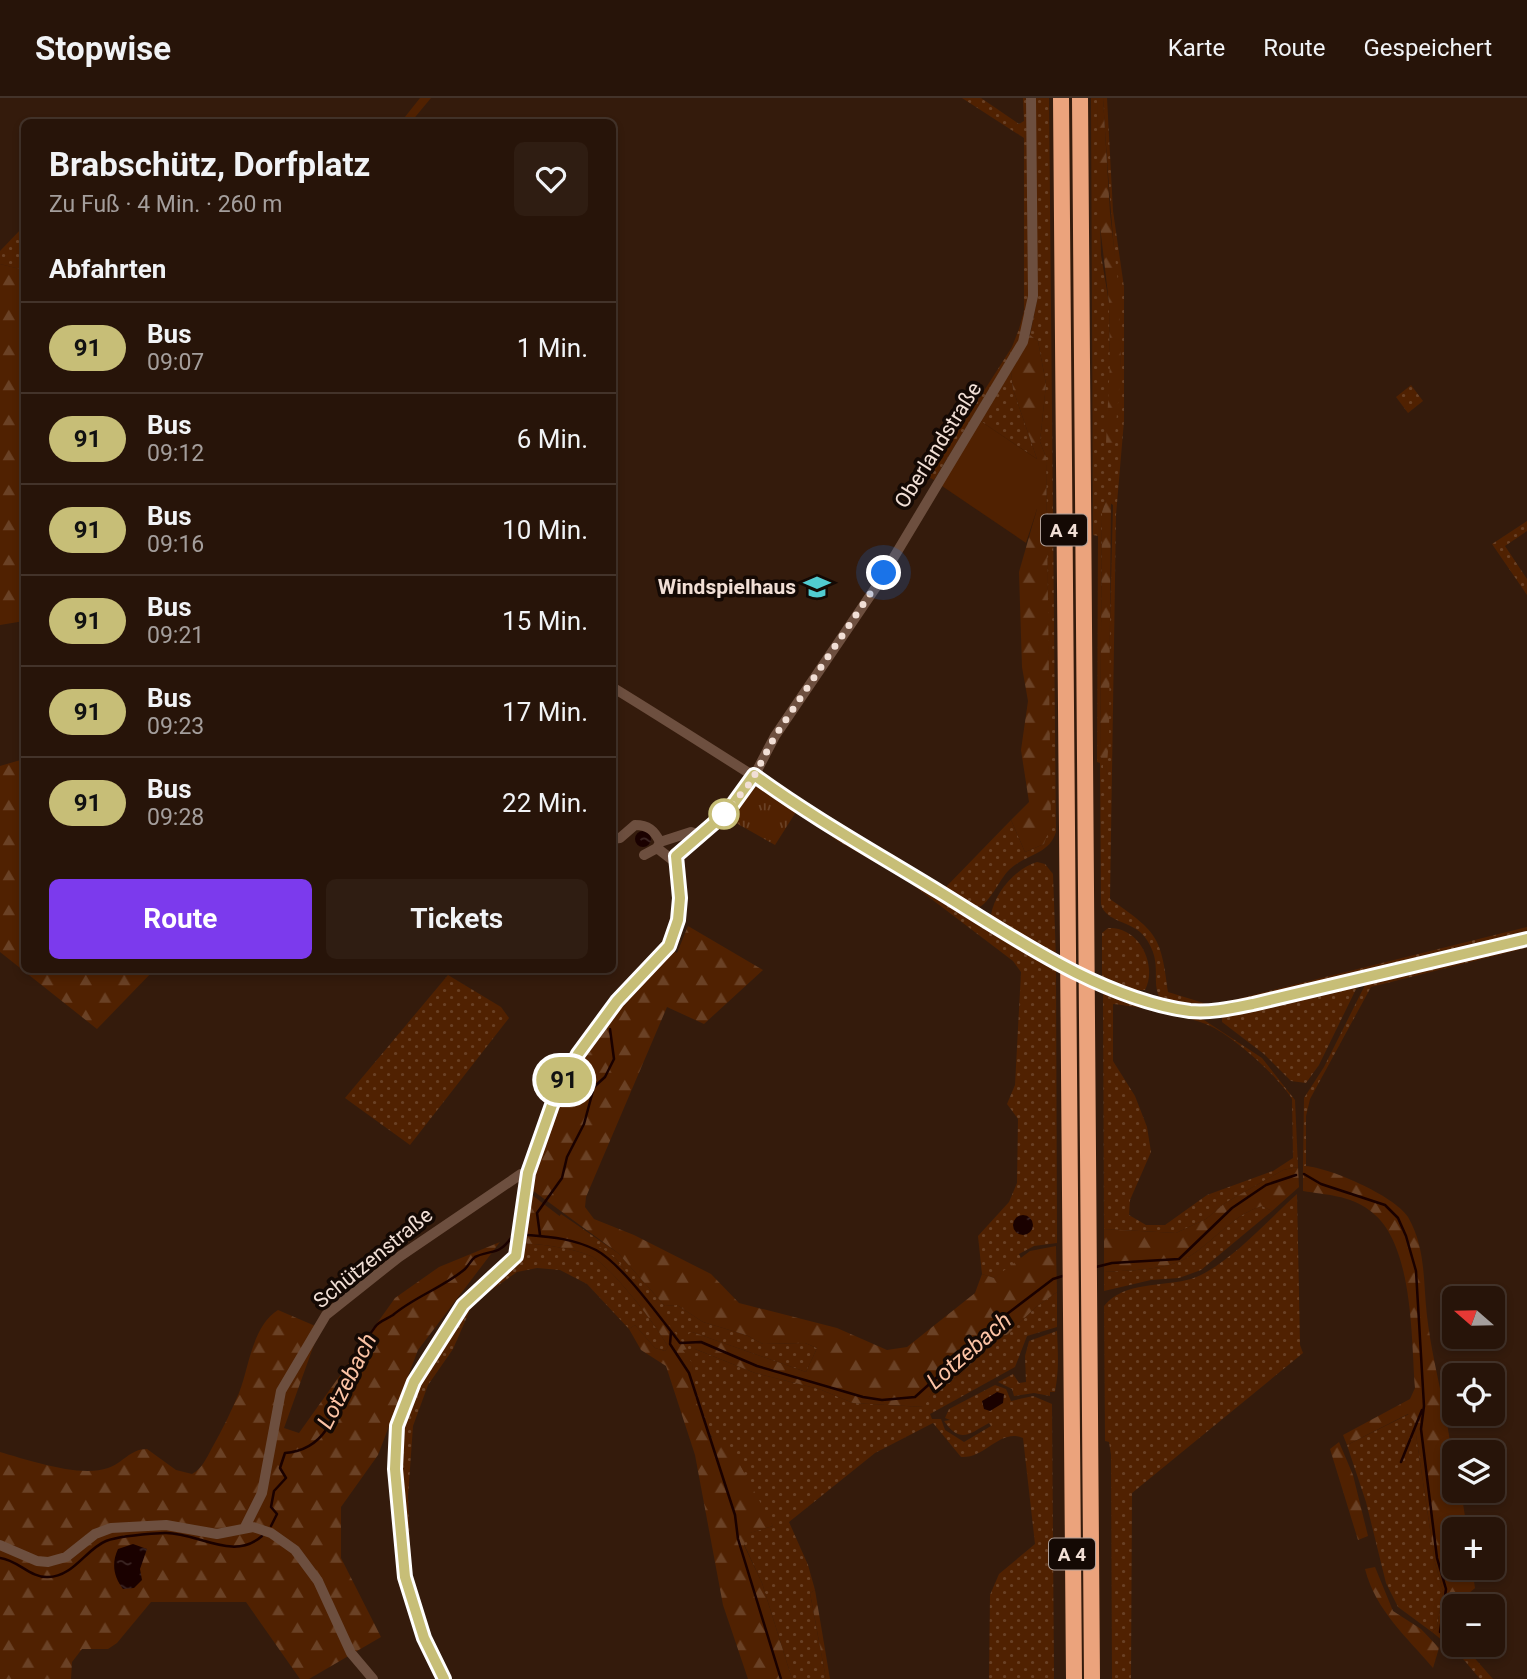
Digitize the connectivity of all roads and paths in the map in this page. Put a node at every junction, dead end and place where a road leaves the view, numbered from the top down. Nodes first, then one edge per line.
1 (1031, 98) edge
2 (1061, 98) edge
3 (1080, 98) edge
4 (616, 689) edge
5 (754, 775) junction
6 (698, 834) junction
7 (616, 838) edge
8 (658, 845) junction
9 (644, 855) dead end
10 (675, 862) junction
11 (1527, 939) edge
12 (528, 1173) junction
13 (245, 1527) junction
14 (0, 1545) edge
15 (373, 1679) edge
16 (444, 1679) edge
17 (1074, 1679) edge
18 (1092, 1679) edge

1 - 5 street, Oberlandstraße
2 - 17 highway, A 4
3 - 18 highway, A 4
4 - 5 street
5 - 6 street, Oberlandstraße
5 - 11 street
6 - 8 street
6 - 10 street
7 - 8 street
8 - 9 street
8 - 10 street
10 - 12 street
12 - 13 street, Schützenstraße
12 - 16 street
13 - 14 street
13 - 15 street

